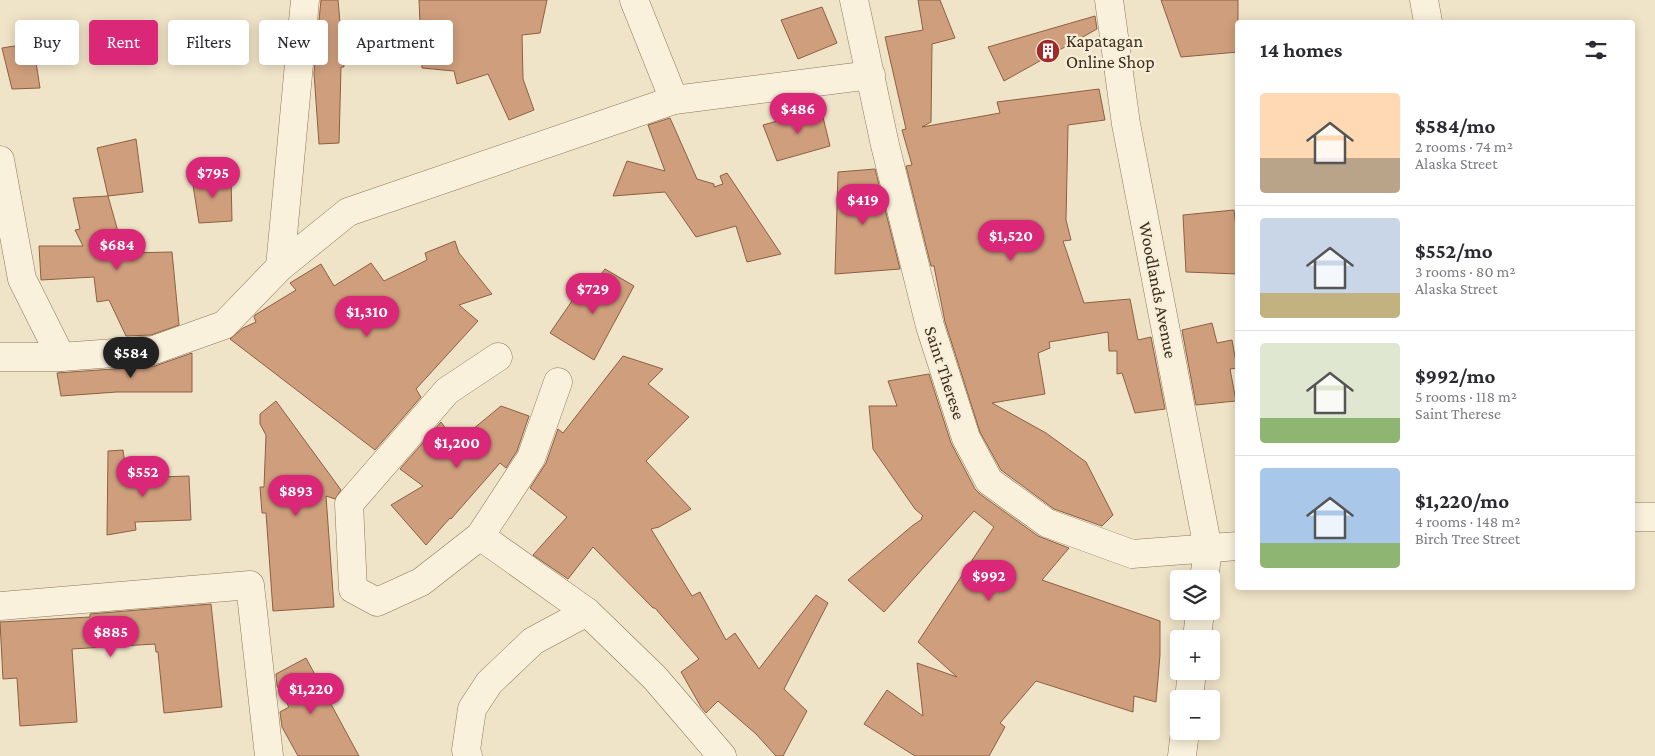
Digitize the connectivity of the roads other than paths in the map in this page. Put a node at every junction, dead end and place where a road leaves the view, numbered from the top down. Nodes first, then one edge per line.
1 (305, 0) edge
2 (634, 0) edge
3 (854, 0) edge
4 (1109, 0) edge
5 (1424, 0) edge
6 (1428, 20) edge
7 (871, 74) junction
8 (674, 100) junction
9 (0, 160) edge
10 (280, 267) junction
11 (0, 356) edge
12 (498, 356) dead end
13 (61, 357) junction
14 (558, 382) dead end
15 (1635, 517) edge
16 (1655, 517) edge
17 (480, 536) junction
18 (1235, 546) edge
19 (1208, 549) junction
20 (1205, 570) edge
21 (0, 606) edge
22 (587, 612) junction
23 (1184, 740) edge
24 (268, 756) edge
25 (468, 756) edge
26 (722, 756) edge
27 (1182, 756) edge

1 - 10 street
2 - 8 street
3 - 7 street, Saint Therese
4 - 19 street, Woodlands Avenue
5 - 6 street
7 - 8 street
7 - 19 street, Saint Therese
8 - 10 street
9 - 13 street
10 - 13 street
11 - 13 street
12 - 17 street
14 - 17 street
15 - 16 street
17 - 22 street
18 - 19 street, Saint Therese
19 - 20 street, Woodlands Avenue
21 - 24 street
22 - 25 street
22 - 26 street
23 - 27 street

